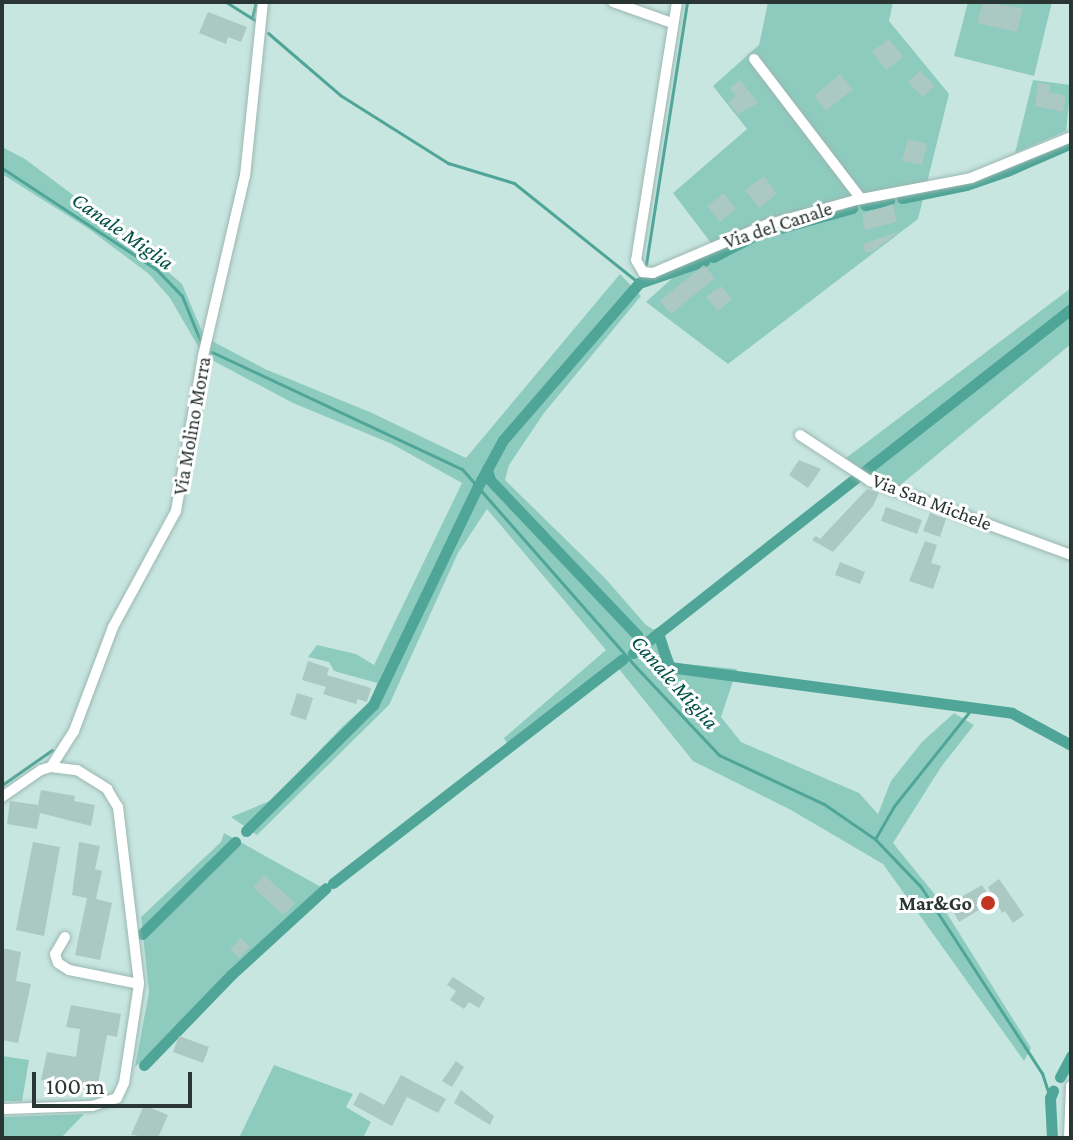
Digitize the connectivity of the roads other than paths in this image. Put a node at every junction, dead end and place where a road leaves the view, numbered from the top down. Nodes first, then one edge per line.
1 (263, 2) edge
2 (613, 2) edge
3 (677, 2) edge
4 (672, 23) junction
5 (754, 59) dead end
6 (1071, 137) edge
7 (861, 199) junction
8 (800, 435) dead end
9 (1071, 555) edge
10 (51, 767) junction
11 (2, 797) edge
12 (65, 937) dead end
13 (139, 984) junction
14 (1071, 1086) edge
15 (2, 1109) edge
16 (1069, 1138) edge

1 - 10 street, Via Molino Morra
2 - 4 street
3 - 4 street
4 - 7 street, Via del Canale
5 - 7 street, Via del Canale
6 - 7 street, Via del Canale
8 - 9 street, Via San Michele
10 - 11 street, Via Molino Morra
10 - 13 street
12 - 13 street
13 - 15 street
14 - 16 street

